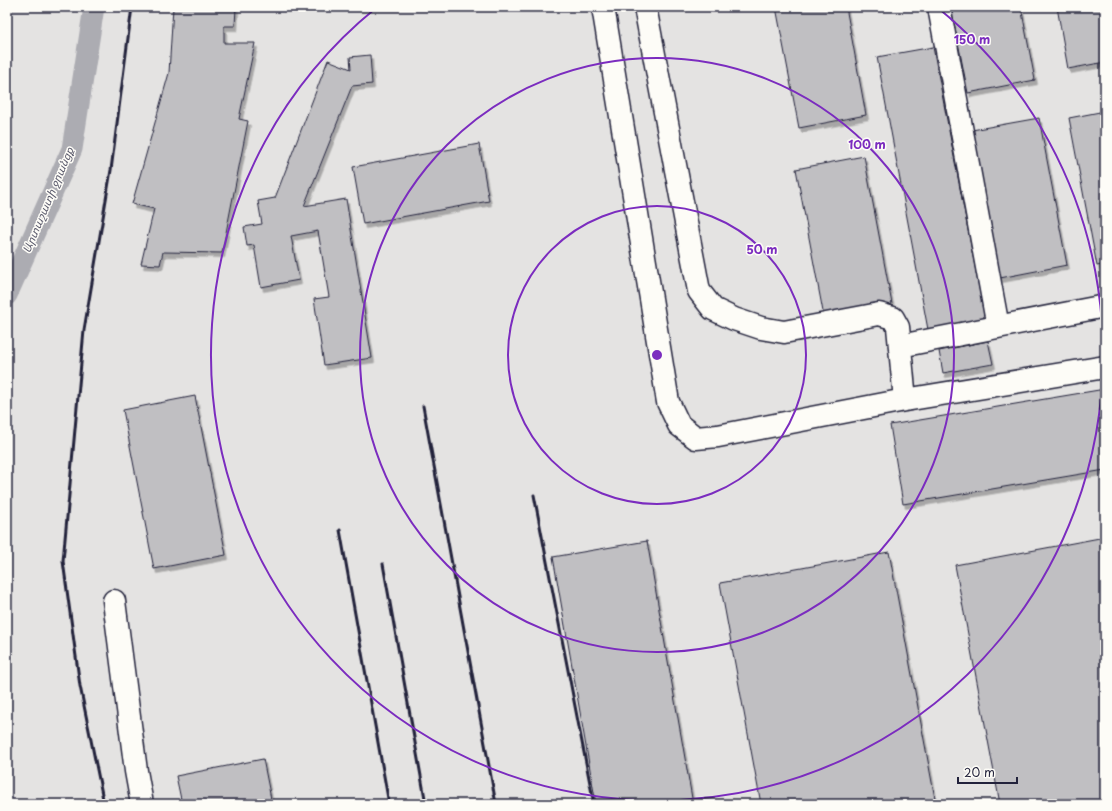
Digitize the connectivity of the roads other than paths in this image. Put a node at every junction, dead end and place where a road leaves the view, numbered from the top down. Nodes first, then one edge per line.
1 (603, 7) edge
2 (645, 7) edge
3 (939, 7) edge
4 (1105, 306) edge
5 (998, 327) junction
6 (900, 346) junction
7 (1105, 367) edge
8 (906, 400) junction
9 (114, 601) dead end
10 (142, 804) edge

1 - 8 lane
2 - 6 lane
3 - 5 lane
4 - 5 lane
5 - 6 lane
6 - 8 lane
7 - 8 lane
9 - 10 lane

